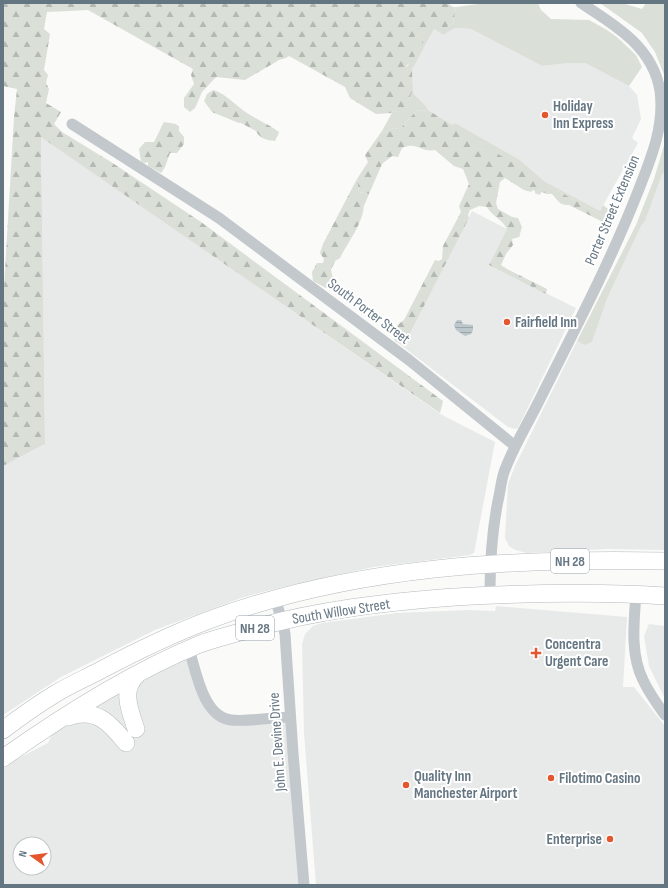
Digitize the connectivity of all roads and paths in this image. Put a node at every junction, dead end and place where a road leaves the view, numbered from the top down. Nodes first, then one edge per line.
1 (581, 3) edge
2 (72, 124) dead end
3 (515, 446) junction
4 (665, 561) edge
5 (490, 564) junction
6 (636, 594) junction
7 (490, 595) junction
8 (665, 596) edge
9 (275, 599) junction
10 (282, 620) junction
11 (189, 649) junction
12 (142, 671) junction
13 (665, 715) edge
14 (290, 717) junction
15 (58, 720) junction
16 (136, 729) dead end
17 (3, 730) edge
18 (126, 743) dead end
19 (3, 758) edge
20 (304, 885) edge

1 - 3 street, Porter Street Extension
2 - 3 street, South Porter Street
3 - 5 street
4 - 5 main road, South Willow Street / NH 28
5 - 7 street
5 - 9 main road, South Willow Street / NH 28
6 - 7 main road, South Willow Street / NH 28
6 - 8 main road, South Willow Street / NH 28
6 - 13 street
7 - 10 main road, South Willow Street / NH 28
9 - 10 street, John E. Devine Drive
9 - 17 main road, South Willow Street / NH 28
10 - 11 main road, South Willow Street / NH 28
10 - 14 street, John E. Devine Drive
11 - 12 main road, South Willow Street / NH 28
11 - 14 street
12 - 15 main road, South Willow Street / NH 28
12 - 16 main road
14 - 20 street, John E. Devine Drive
15 - 18 main road
15 - 19 main road, South Willow Street / NH 28

